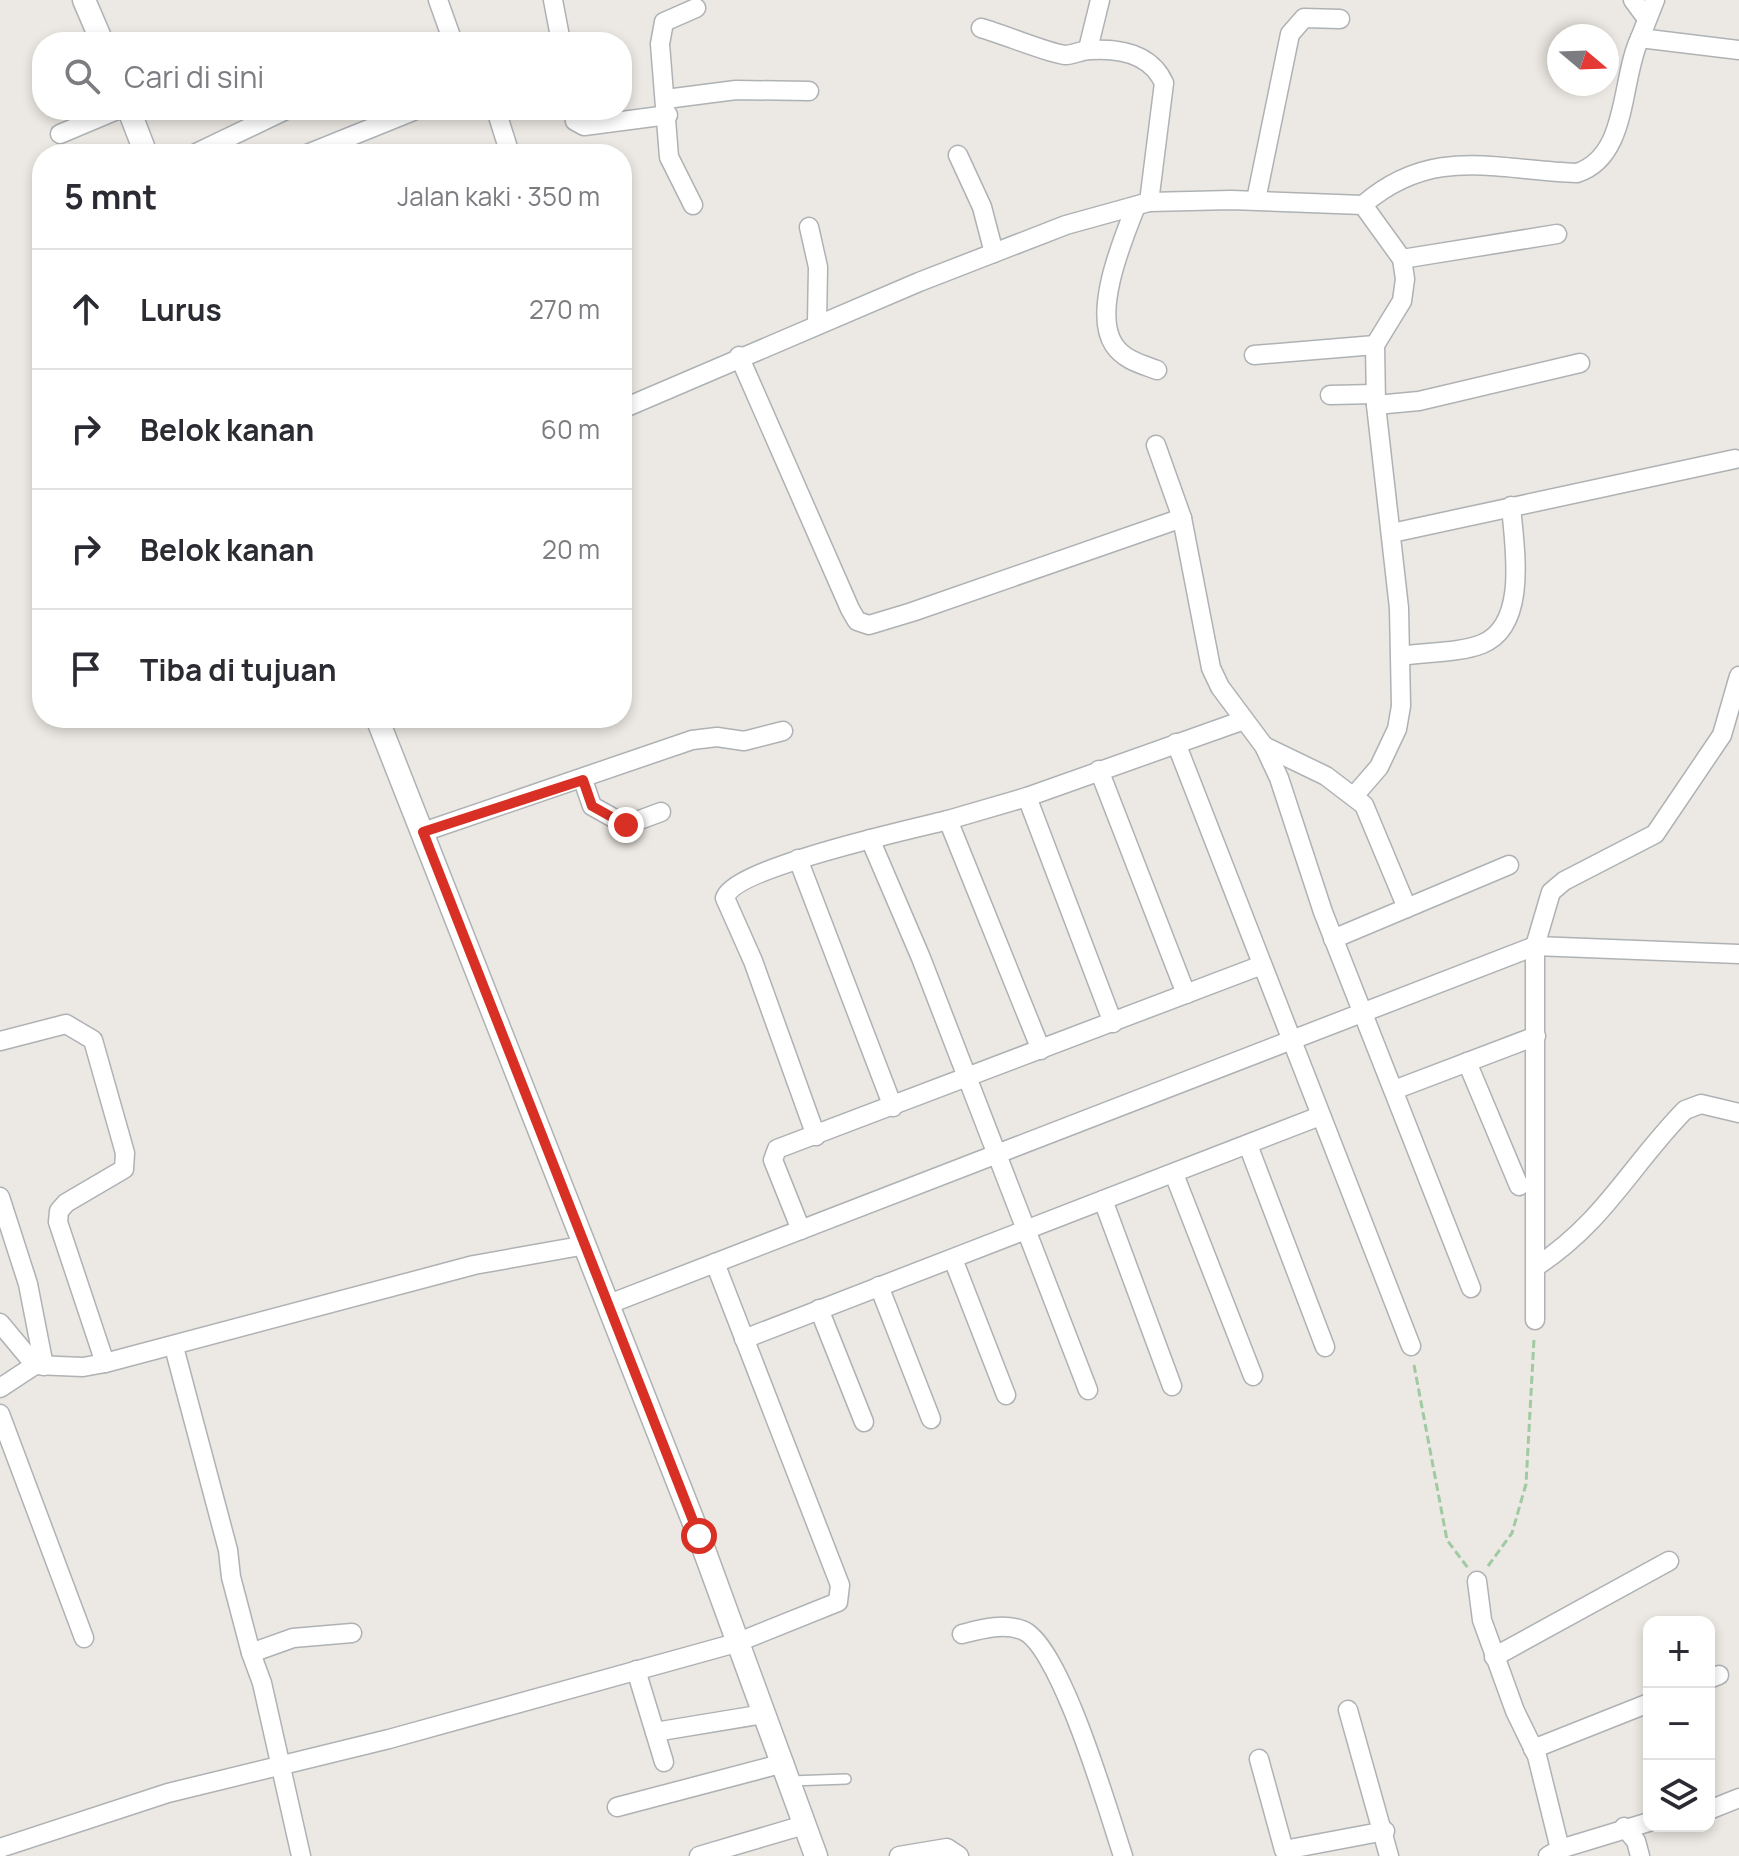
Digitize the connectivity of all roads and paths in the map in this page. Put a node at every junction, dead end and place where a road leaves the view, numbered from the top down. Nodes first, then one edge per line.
1 (84, 0) edge
2 (438, 0) edge
3 (553, 0) edge
4 (1100, 0) edge
5 (1633, 0) edge
6 (1655, 0) edge
7 (696, 8) dead end
8 (1340, 19) dead end
9 (1647, 19) junction
10 (981, 28) dead end
11 (98, 32) edge
12 (449, 32) edge
13 (559, 32) edge
14 (1640, 38) junction
15 (1088, 49) junction
16 (1739, 50) edge
17 (809, 91) dead end
18 (667, 107) junction
19 (632, 115) edge
20 (93, 120) edge
21 (133, 120) edge
22 (265, 120) edge
23 (391, 120) edge
24 (499, 120) edge
25 (575, 120) edge
26 (610, 120) edge
27 (60, 134) dead end
28 (142, 144) edge
29 (215, 144) edge
30 (332, 144) edge
31 (507, 144) edge
32 (958, 155) dead end
33 (1256, 200) junction
34 (1143, 204) junction
35 (693, 205) dead end
36 (1363, 205) junction
37 (809, 227) dead end
38 (1557, 234) dead end
39 (994, 253) junction
40 (1402, 259) junction
41 (817, 323) junction
42 (1375, 345) junction
43 (1254, 355) dead end
44 (739, 356) junction
45 (1580, 363) dead end
46 (1157, 370) dead end
47 (1330, 395) dead end
48 (1375, 400) junction
49 (632, 404) edge
50 (1156, 445) dead end
51 (1735, 459) dead end
52 (1511, 506) junction
53 (1182, 518) junction
54 (1392, 533) junction
55 (1401, 656) junction
56 (1739, 676) edge
57 (1244, 720) junction
58 (381, 728) edge
59 (783, 731) dead end
60 (1176, 743) junction
61 (1264, 746) junction
62 (1099, 770) junction
63 (583, 780) junction
64 (1354, 796) junction
65 (1027, 797) junction
66 (661, 812) dead end
67 (948, 820) junction
68 (423, 832) junction
69 (870, 839) junction
70 (798, 859) junction
71 (1509, 865) dead end
72 (1407, 908) junction
73 (1333, 939) junction
74 (1535, 946) junction
75 (1739, 954) edge
76 (1262, 965) junction
77 (1186, 994) junction
78 (1364, 1014) junction
79 (1113, 1023) junction
80 (1536, 1036) junction
81 (0, 1041) edge
82 (1293, 1042) junction
83 (1041, 1050) junction
84 (1467, 1062) junction
85 (966, 1079) junction
86 (1394, 1090) junction
87 (893, 1107) junction
88 (1739, 1113) edge
89 (1320, 1116) junction
90 (816, 1136) junction
91 (1248, 1145) junction
92 (997, 1154) junction
93 (1174, 1174) junction
94 (1519, 1186) dead end
95 (0, 1197) edge
96 (1103, 1200) junction
97 (801, 1230) junction
98 (1025, 1231) junction
99 (586, 1245) junction
100 (953, 1259) junction
101 (715, 1263) junction
102 (1537, 1266) junction
103 (879, 1286) junction
104 (1471, 1288) dead end
105 (609, 1304) junction
106 (819, 1309) junction
107 (1535, 1320) joint
108 (0, 1323) edge
109 (744, 1339) junction
110 (1411, 1346) joint
111 (174, 1347) junction
112 (1325, 1347) dead end
113 (105, 1363) junction
114 (39, 1365) junction
115 (1253, 1376) dead end
116 (1172, 1386) dead end
117 (0, 1388) edge
118 (1088, 1390) dead end
119 (1006, 1395) dead end
120 (0, 1414) edge
121 (931, 1419) dead end
122 (864, 1422) dead end
123 (1669, 1561) dead end
124 (1477, 1581) junction
125 (352, 1633) dead end
126 (962, 1634) dead end
127 (84, 1638) dead end
128 (736, 1643) junction
129 (251, 1653) junction
130 (1494, 1657) junction
131 (636, 1670) junction
132 (1643, 1705) edge
133 (1348, 1710) dead end
134 (764, 1714) junction
135 (655, 1732) junction
136 (1533, 1749) junction
137 (1259, 1759) dead end
138 (664, 1762) dead end
139 (280, 1767) junction
140 (787, 1772) junction
141 (846, 1779) dead end
142 (1739, 1798) edge
143 (617, 1807) dead end
144 (1715, 1808) edge
145 (1643, 1823) edge
146 (804, 1825) junction
147 (1624, 1827) junction
148 (1385, 1831) junction
149 (0, 1848) edge
150 (1554, 1852) edge
151 (301, 1856) edge
152 (699, 1856) edge
153 (816, 1856) edge
154 (899, 1856) edge
155 (959, 1856) edge
156 (1123, 1856) edge
157 (1389, 1856) edge
158 (1640, 1856) edge

1 - 11 street
2 - 12 street
3 - 13 street
4 - 15 street
5 - 9 street
6 - 9 street
7 - 18 street
8 - 33 street
9 - 14 street
10 - 15 street
14 - 16 street
14 - 36 street
15 - 34 street
17 - 18 street
18 - 19 street
18 - 35 street
20 - 27 street
21 - 28 street
22 - 29 street
23 - 30 street
24 - 31 street
25 - 26 street
32 - 39 street
33 - 34 street
33 - 36 street
34 - 39 street
34 - 46 street
36 - 40 street
37 - 41 street
38 - 40 street
39 - 41 street
40 - 42 street
41 - 44 street
42 - 43 street
42 - 48 street
44 - 49 street
44 - 53 street
45 - 48 street
47 - 48 street
48 - 54 street
50 - 53 street
51 - 52 street
52 - 54 street
52 - 55 street
53 - 57 street
54 - 55 street
55 - 64 street
56 - 74 street
57 - 60 street
57 - 61 street
58 - 68 street
59 - 63 street
60 - 62 street
60 - 76 street
61 - 64 street
61 - 73 street
62 - 65 street
62 - 77 street
63 - 66 street
63 - 68 street
64 - 72 street
65 - 67 street
65 - 79 street
67 - 69 street
67 - 83 street
68 - 99 street
69 - 70 street
69 - 85 street
70 - 87 street
70 - 90 street
71 - 72 street
72 - 73 street
73 - 78 street
74 - 75 street
74 - 78 street
74 - 80 street
76 - 77 street
76 - 82 street
77 - 79 street
78 - 82 street
78 - 86 street
79 - 83 street
80 - 84 street
80 - 102 street
81 - 113 street
82 - 89 street
82 - 92 street
83 - 85 street
84 - 86 street
84 - 94 street
85 - 87 street
85 - 92 street
86 - 104 street
87 - 90 street
88 - 102 street
89 - 91 street
89 - 110 street
90 - 97 street
91 - 93 street
91 - 112 street
92 - 97 street
92 - 98 street
93 - 96 street
93 - 115 street
95 - 114 street
96 - 98 street
96 - 116 street
97 - 101 street
98 - 100 street
98 - 118 street
99 - 105 street
99 - 111 street
100 - 103 street
100 - 119 street
101 - 105 street
101 - 109 street
102 - 107 street
103 - 106 street
103 - 121 street
105 - 128 street
106 - 109 street
106 - 122 street
107 - 124 path
108 - 114 street
109 - 128 street
110 - 124 path
111 - 113 street
111 - 129 street
113 - 114 street
114 - 117 street
120 - 127 street
123 - 130 street
124 - 130 street
125 - 129 street
126 - 156 street
128 - 131 street
128 - 134 street
129 - 139 street
130 - 136 street
131 - 135 street
131 - 139 street
132 - 136 street
133 - 148 street
134 - 135 street
134 - 140 street
135 - 138 street
136 - 150 street
137 - 148 street
139 - 149 street
139 - 151 street
140 - 141 lane
140 - 143 street
140 - 146 street
142 - 144 street
145 - 147 street
146 - 152 street
146 - 153 street
147 - 150 street
147 - 158 street
148 - 157 street
154 - 155 street

